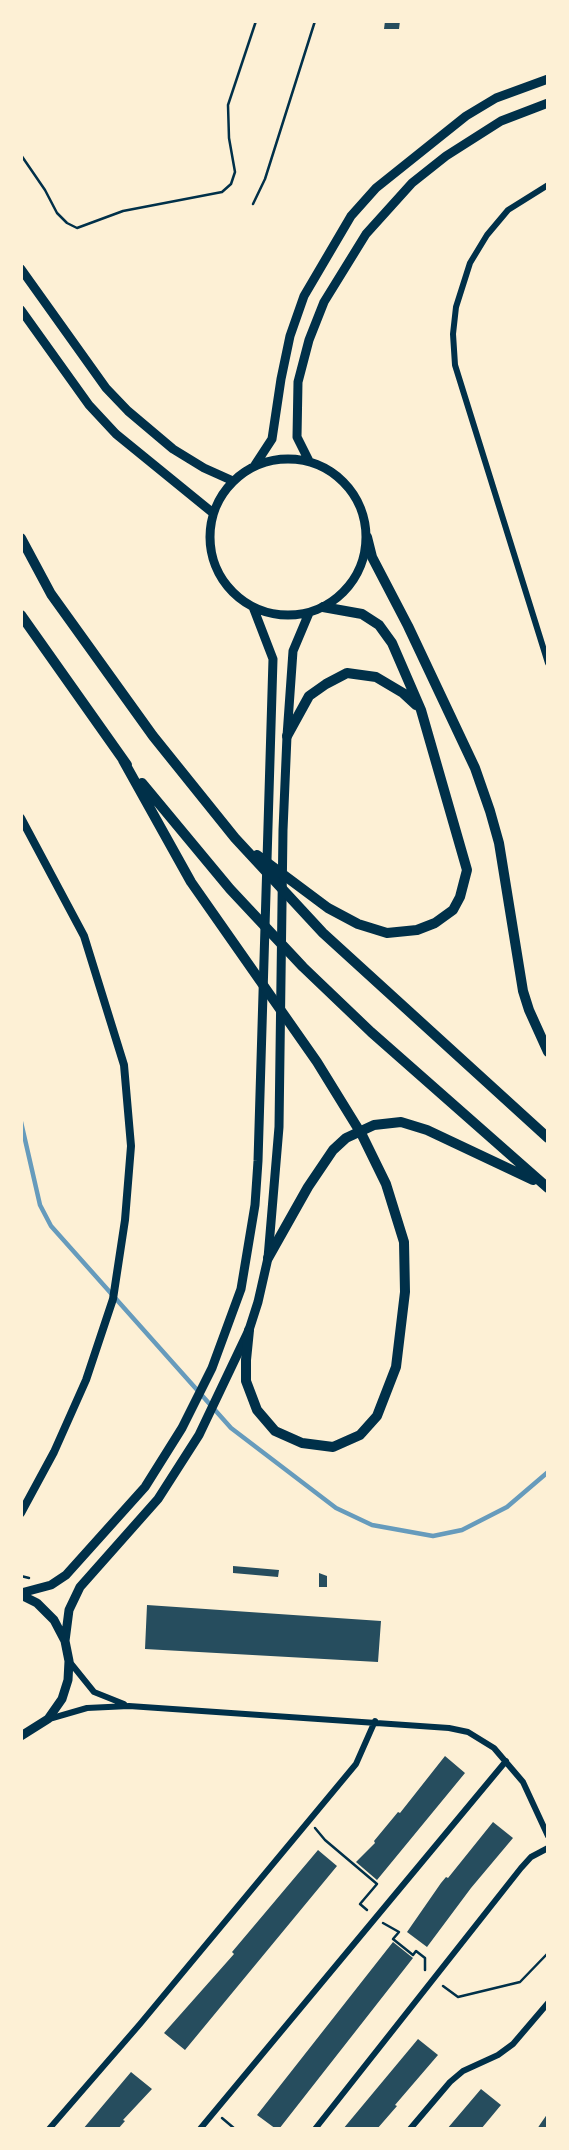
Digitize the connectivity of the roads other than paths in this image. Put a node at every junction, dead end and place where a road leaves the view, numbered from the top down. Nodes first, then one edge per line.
1 (548, 79) edge
2 (548, 103) edge
3 (548, 185) edge
4 (21, 270) edge
5 (21, 310) edge
6 (309, 461) junction
7 (255, 465) junction
8 (233, 481) junction
9 (213, 513) junction
10 (367, 537) junction
11 (21, 538) edge
12 (253, 607) junction
13 (323, 607) junction
14 (309, 613) junction
15 (21, 615) edge
16 (548, 663) edge
17 (421, 710) junction
18 (287, 736) junction
19 (123, 760) junction
20 (21, 818) edge
21 (234, 838) junction
22 (548, 1052) edge
23 (548, 1138) edge
24 (548, 1187) edge
25 (268, 1258) junction
26 (249, 1330) junction
27 (21, 1513) edge
28 (21, 1594) edge
29 (65, 1641) junction
30 (69, 1661) junction
31 (129, 1706) junction
32 (48, 1719) junction
33 (374, 1721) junction
34 (21, 1737) edge
35 (506, 1761) junction
36 (548, 1836) edge
37 (548, 1848) edge
38 (548, 2003) edge
39 (49, 2129) edge
40 (200, 2129) edge
41 (316, 2129) edge
42 (410, 2129) edge

1 - 7 main road
2 - 6 main road
3 - 16 street
4 - 8 main road
5 - 9 main road
6 - 7 main road
6 - 10 main road
7 - 8 main road
8 - 9 main road
9 - 12 main road
10 - 13 main road
10 - 22 highway
11 - 21 highway
12 - 14 main road
12 - 28 main road
13 - 14 main road
13 - 17 highway
14 - 18 main road
15 - 19 highway
17 - 18 highway
17 - 21 highway
18 - 25 main road
19 - 24 highway
19 - 26 highway
20 - 27 street
21 - 23 highway
24 - 25 highway
25 - 26 main road
26 - 29 main road
28 - 29 main road
29 - 30 main road
30 - 31 street
30 - 32 main road
31 - 32 street
31 - 33 street
32 - 34 main road
33 - 35 street
33 - 39 street
35 - 36 street
35 - 40 street
37 - 41 street
38 - 42 street

